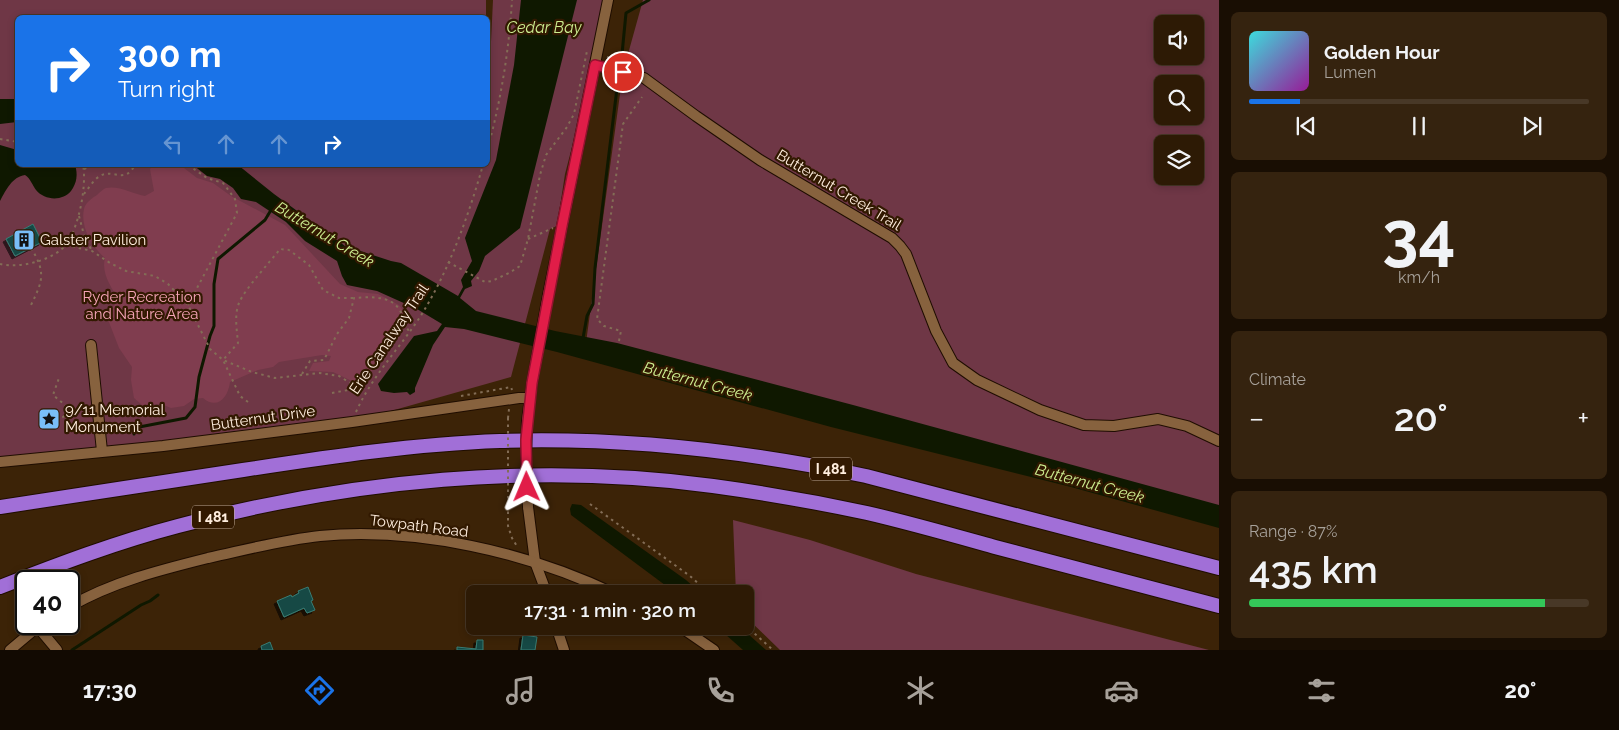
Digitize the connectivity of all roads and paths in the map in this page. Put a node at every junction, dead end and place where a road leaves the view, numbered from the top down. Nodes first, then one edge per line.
1 (512, 0) edge
2 (608, 0) edge
3 (598, 54) junction
4 (595, 65) junction
5 (644, 78) junction
6 (642, 97) dead end
7 (0, 139) edge
8 (490, 140) edge
9 (15, 142) edge
10 (88, 167) edge
11 (134, 167) edge
12 (191, 167) edge
13 (482, 167) edge
14 (84, 169) joint
15 (83, 195) junction
16 (79, 214) junction
17 (562, 226) junction
18 (528, 239) junction
19 (66, 245) junction
20 (31, 248) dead end
21 (92, 251) junction
22 (39, 261) junction
23 (448, 262) junction
24 (0, 264) edge
25 (354, 298) junction
26 (31, 305) dead end
27 (188, 305) junction
28 (409, 331) junction
29 (619, 341) dead end
30 (91, 345) dead end
31 (223, 360) junction
32 (302, 374) junction
33 (59, 378) dead end
34 (359, 388) junction
35 (365, 392) junction
36 (332, 393) dead end
37 (530, 398) junction
38 (248, 402) dead end
39 (355, 413) dead end
40 (508, 418) dead end
41 (56, 419) dead end
42 (1219, 440) edge
43 (102, 451) junction
44 (0, 462) edge
45 (590, 504) dead end
46 (0, 508) edge
47 (520, 559) junction
48 (535, 562) junction
49 (1219, 568) edge
50 (544, 585) edge
51 (592, 585) edge
52 (700, 585) edge
53 (0, 587) edge
54 (80, 601) edge
55 (1219, 606) edge
56 (754, 633) edge
57 (28, 635) edge
58 (47, 635) edge
59 (559, 635) edge
60 (692, 635) edge
61 (10, 650) edge
62 (57, 650) edge
63 (564, 650) edge
64 (714, 650) edge
65 (773, 650) edge

1 - 8 path
2 - 3 street
3 - 4 street
3 - 5 path
3 - 18 path
4 - 5 street
4 - 17 street
5 - 42 street, Butternut Creek Trail
6 - 29 path
7 - 9 path
10 - 14 path
11 - 15 path
12 - 27 path
13 - 23 path, Erie Canalway Trail
14 - 15 path
15 - 16 path
16 - 19 path
16 - 21 path
17 - 18 path
17 - 37 street
18 - 23 path
19 - 21 path
19 - 22 path
20 - 22 path
21 - 27 path
22 - 24 path
22 - 26 path
23 - 28 path, Erie Canalway Trail
25 - 28 path
25 - 31 path
25 - 32 path
27 - 31 path
28 - 35 path, Erie Canalway Trail
30 - 43 street
31 - 32 path
31 - 38 path
32 - 34 path
33 - 41 path
34 - 35 path
34 - 36 path
35 - 39 path, Erie Canalway Trail
37 - 43 street, Butternut Drive
37 - 48 street, bridge
40 - 47 path, bridge
43 - 44 street, Butternut Drive
45 - 52 path
46 - 49 highway, I 481
47 - 48 street, Towpath Road
47 - 54 street, Towpath Road
48 - 50 street
48 - 51 street
53 - 55 highway, I 481
56 - 65 path
57 - 61 street
58 - 62 street
59 - 63 street
60 - 64 street

